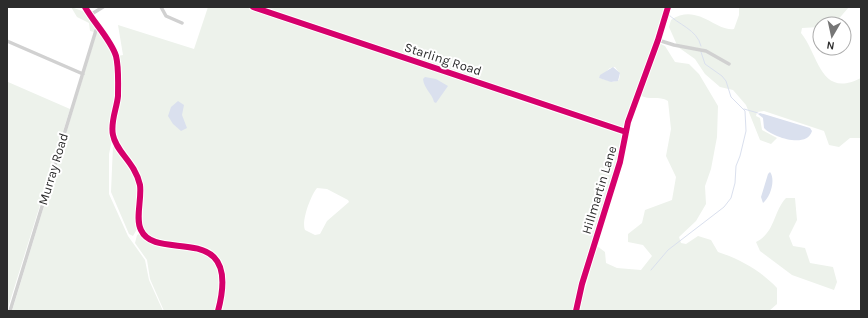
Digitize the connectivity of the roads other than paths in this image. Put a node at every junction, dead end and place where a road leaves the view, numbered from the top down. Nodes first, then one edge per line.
1 (85, 7) edge
2 (103, 7) edge
3 (161, 7) edge
4 (253, 7) edge
5 (667, 8) edge
6 (90, 15) junction
7 (182, 23) dead end
8 (97, 27) junction
9 (658, 40) junction
10 (7, 41) edge
11 (729, 64) dead end
12 (83, 74) junction
13 (626, 132) junction
14 (10, 311) edge
15 (218, 311) edge
16 (576, 311) edge

1 - 6 street
2 - 6 street
3 - 7 street
4 - 13 street, Starling Road
5 - 9 street, Hillmartin Lane
6 - 8 street
8 - 12 street, Murray Road
8 - 15 street
9 - 11 street
9 - 13 street, Hillmartin Lane
10 - 12 street
12 - 14 street, Murray Road
13 - 16 street, Hillmartin Lane

